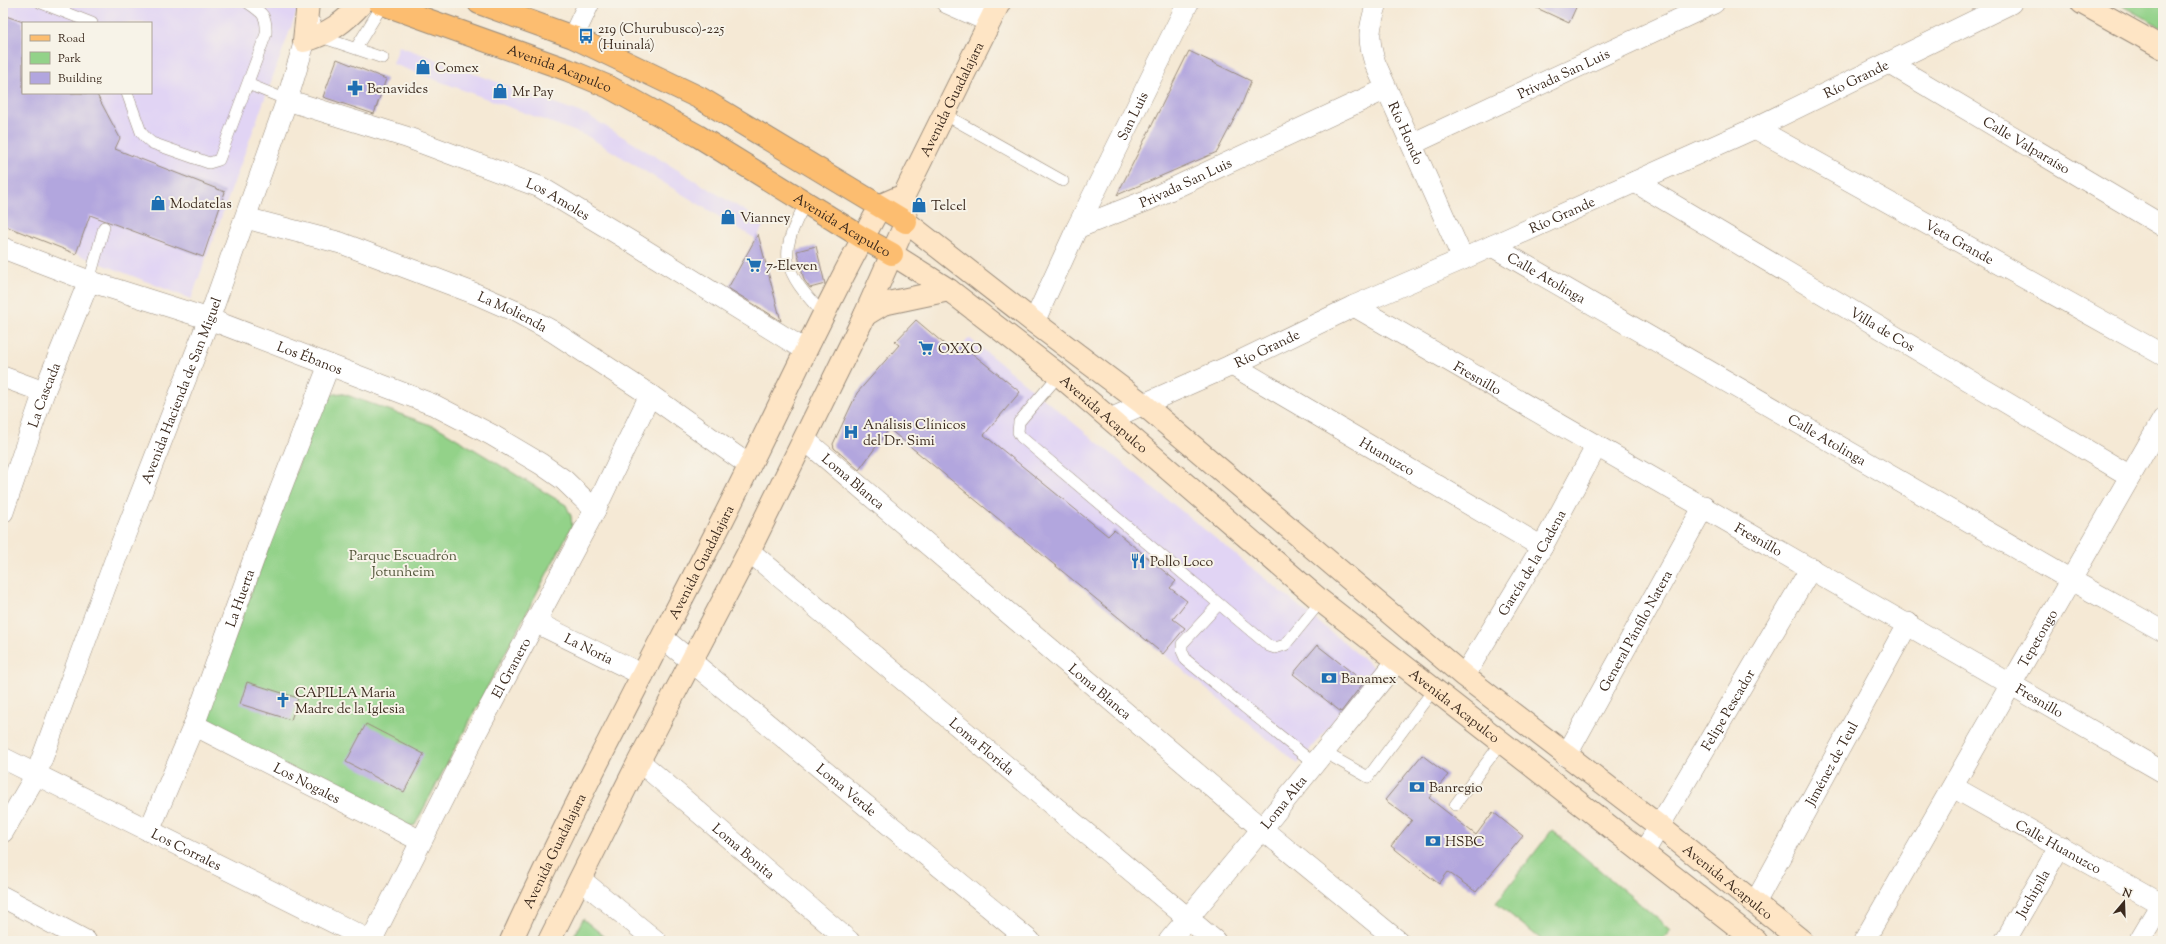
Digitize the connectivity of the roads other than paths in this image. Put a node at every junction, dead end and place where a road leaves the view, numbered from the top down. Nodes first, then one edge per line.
1 (41, 3) edge
2 (248, 3) edge
3 (308, 3) edge
4 (317, 3) edge
5 (375, 3) edge
6 (479, 3) edge
7 (589, 3) edge
8 (947, 3) edge
9 (999, 3) edge
10 (1188, 3) edge
11 (1377, 3) edge
12 (1714, 3) edge
13 (2011, 3) edge
14 (2082, 3) edge
15 (89, 22) edge
16 (990, 22) junction
17 (573, 37) junction
18 (312, 39) junction
19 (356, 48) junction
20 (2163, 48) edge
21 (383, 58) dead end
22 (1889, 63) junction
23 (248, 84) junction
24 (1386, 89) junction
25 (127, 94) edge
26 (287, 100) junction
27 (944, 114) junction
28 (1755, 128) junction
29 (1412, 144) junction
30 (1062, 181) dead end
31 (1635, 182) junction
32 (904, 195) junction
33 (806, 202) junction
34 (881, 205) junction
35 (246, 218) junction
36 (906, 222) junction
37 (2163, 226) edge
38 (104, 227) dead end
39 (1077, 228) junction
40 (863, 238) junction
41 (1492, 246) junction
42 (3, 248) edge
43 (892, 254) junction
44 (1463, 259) junction
45 (89, 281) junction
46 (949, 290) junction
47 (1354, 306) junction
48 (822, 314) junction
49 (865, 315) junction
50 (209, 318) junction
51 (1034, 322) junction
52 (805, 350) junction
53 (2163, 355) edge
54 (329, 365) junction
55 (1232, 365) junction
56 (1059, 375) junction
57 (3, 377) edge
58 (44, 392) junction
59 (650, 395) junction
60 (1143, 404) junction
61 (1110, 419) junction
62 (2163, 419) edge
63 (804, 439) junction
64 (1596, 447) junction
65 (750, 466) junction
66 (2130, 476) junction
67 (4, 504) edge
68 (1704, 506) junction
69 (595, 510) junction
70 (1542, 548) junction
71 (749, 550) junction
72 (1811, 568) junction
73 (2070, 580) junction
74 (1321, 601) junction
75 (1219, 604) junction
76 (535, 622) junction
77 (1908, 623) junction
78 (2163, 632) edge
79 (663, 638) junction
80 (691, 661) junction
81 (1397, 661) junction
82 (643, 675) junction
83 (1464, 676) junction
84 (2011, 684) junction
85 (1434, 689) junction
86 (194, 726) junction
87 (1501, 743) junction
88 (1566, 756) junction
89 (3, 758) edge
90 (1320, 758) junction
91 (639, 761) junction
92 (2163, 772) edge
93 (36, 775) junction
94 (1953, 787) junction
95 (1455, 805) dead end
96 (1659, 826) junction
97 (1262, 829) junction
98 (149, 831) junction
99 (3, 832) edge
100 (421, 841) junction
101 (2060, 846) junction
102 (1644, 852) junction
103 (580, 879) junction
104 (3, 897) edge
105 (1755, 903) junction
106 (2162, 905) edge
107 (1188, 918) junction
108 (86, 941) edge
109 (371, 941) edge
110 (511, 941) edge
111 (549, 941) edge
112 (656, 941) edge
113 (849, 941) edge
114 (1030, 941) edge
115 (1169, 941) edge
116 (1215, 941) edge
117 (1398, 941) edge
118 (1756, 941) edge
119 (1802, 941) edge
120 (1864, 941) edge
121 (2005, 941) edge
122 (2140, 941) edge

1 - 15 lane
2 - 23 lane
3 - 18 main road
4 - 18 street, Avenida Hacienda de San Miguel
5 - 18 main road
5 - 19 lane
5 - 33 main road, Avenida Acapulco
6 - 17 main road, Avenida Acapulco
7 - 17 street
8 - 16 street
9 - 16 main road, Avenida Guadalajara
10 - 39 street, San Luis
11 - 24 street, Río Hondo
12 - 29 street, Privada San Luis
13 - 22 street, Río Grande
14 - 20 main road
16 - 27 main road, Avenida Guadalajara
17 - 34 main road, Avenida Acapulco
18 - 19 lane
18 - 26 street, Avenida Hacienda de San Miguel
19 - 21 lane
22 - 28 street, Río Grande
22 - 37 street, Calle Valparaíso
23 - 25 lane
23 - 26 lane
24 - 29 street, Río Hondo
24 - 39 street, Privada San Luis
26 - 35 street, Avenida Hacienda de San Miguel
26 - 52 street, Los Amoles
27 - 30 lane
27 - 32 main road, Avenida Guadalajara
28 - 31 street, Río Grande
28 - 53 street, Veta Grande
29 - 44 street, Río Hondo
31 - 41 street, Río Grande
31 - 66 street, Villa de Cos
32 - 34 main road
32 - 36 main road
33 - 40 main road, Avenida Acapulco
33 - 48 lane
34 - 36 main road, Avenida Acapulco
34 - 40 main road, Avenida Guadalajara
35 - 50 street, Avenida Hacienda de San Miguel
35 - 59 street, La Molienda
36 - 43 main road
36 - 51 main road, Avenida Acapulco
38 - 45 lane
39 - 51 street
40 - 43 main road, Avenida Acapulco
40 - 48 main road, Avenida Guadalajara
41 - 44 street, Río Grande
41 - 73 street, Calle Atolinga
42 - 45 street, Los Ébanos
43 - 46 main road, Avenida Acapulco
43 - 49 main road
44 - 47 street, Río Grande
45 - 50 street, Los Ébanos
45 - 58 street, La Cascada
46 - 49 main road
46 - 56 main road, Avenida Acapulco
47 - 55 street, Río Grande
47 - 64 street, Fresnillo
48 - 52 main road, Avenida Guadalajara
49 - 63 main road
50 - 54 street, Los Ébanos
50 - 93 street, Avenida Hacienda de San Miguel
51 - 60 main road, Avenida Acapulco
52 - 65 main road, Avenida Guadalajara
54 - 69 street, Los Ébanos
54 - 86 street, La Huerta
55 - 60 street, Río Grande
55 - 70 street, Huanuzco
56 - 61 main road, Avenida Acapulco
56 - 75 lane
57 - 58 street
58 - 67 street, La Cascada
59 - 65 street, La Molienda
59 - 69 street, El Granero
60 - 61 street, Río Grande
60 - 83 main road, Avenida Acapulco
61 - 74 main road, Avenida Acapulco
62 - 66 street, Tepetongo
63 - 71 main road
63 - 97 street, Loma Blanca
64 - 68 street, Fresnillo
64 - 70 street, García de la Cadena
65 - 79 main road, Avenida Guadalajara
66 - 73 street, Tepetongo
68 - 72 street, Fresnillo
68 - 88 street, General Pánfilo Natera
69 - 76 street, El Granero
70 - 83 street, García de la Cadena
71 - 80 main road
71 - 107 street, Loma Florida
72 - 77 street, Fresnillo
72 - 96 street, Felipe Pescador
73 - 78 street, Calle Atolinga
73 - 84 street, Tepetongo
74 - 75 lane
74 - 81 main road, Avenida Acapulco
75 - 90 lane
76 - 82 street, La Noria
76 - 100 street, El Granero
77 - 84 street, Fresnillo
77 - 105 street, Jiménez de Teul
79 - 80 street, Loma Verde
79 - 82 main road, Avenida Guadalajara
80 - 91 main road
80 - 114 street, Loma Verde
81 - 85 main road, Avenida Acapulco
81 - 90 street, Loma Alta
82 - 110 main road, Avenida Guadalajara
83 - 88 main road, Avenida Acapulco
84 - 92 street, Fresnillo
84 - 94 street, Tepetongo
85 - 87 main road, Avenida Acapulco
85 - 90 lane
86 - 98 street, La Huerta
86 - 100 street, Los Nogales
87 - 95 lane
87 - 102 main road, Avenida Acapulco
88 - 96 main road, Avenida Acapulco
89 - 93 street, Los Corrales
90 - 97 street, Loma Alta
91 - 103 main road
91 - 113 street, Loma Bonita
93 - 98 street, Los Corrales
93 - 99 street, Avenida Hacienda de San Miguel
94 - 101 street, Calle Huanuzco
94 - 120 street, Tepetongo
96 - 102 street, Felipe Pescador
96 - 105 main road, Avenida Acapulco
97 - 107 street, Loma Alta
97 - 117 street, Loma Blanca
98 - 109 street, Los Corrales
100 - 109 street, El Granero
101 - 106 street, Calle Huanuzco
101 - 121 street, Juchipila
102 - 118 main road, Avenida Acapulco
103 - 111 main road
103 - 112 street
104 - 108 street
105 - 119 main road, Avenida Acapulco
106 - 122 street
107 - 115 street, Loma Alta
107 - 116 street, Loma Florida

